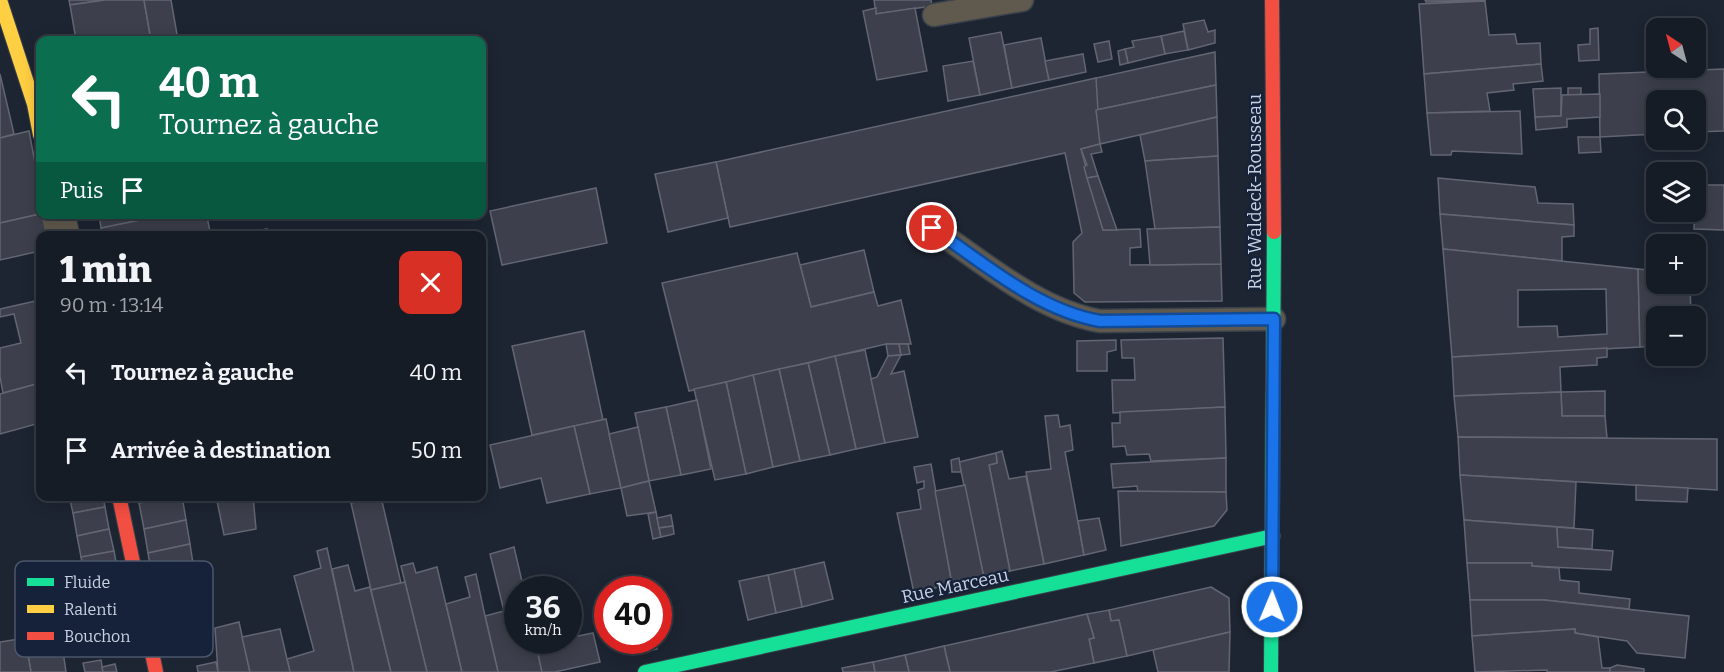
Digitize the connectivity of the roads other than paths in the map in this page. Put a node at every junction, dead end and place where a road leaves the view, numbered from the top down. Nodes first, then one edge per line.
1 (0, 0) edge
2 (1022, 0) edge
3 (1272, 0) edge
4 (934, 15) dead end
5 (36, 114) edge
6 (932, 228) dead end
7 (1274, 319) junction
8 (120, 501) edge
9 (1273, 536) junction
10 (133, 561) edge
11 (153, 657) edge
12 (156, 672) edge
13 (645, 672) edge
14 (1271, 672) edge

1 - 5 street
2 - 4 lane
3 - 7 street, Rue Waldeck-Rousseau
6 - 7 lane
7 - 9 street, Rue Waldeck-Rousseau
8 - 10 street
9 - 13 street, Rue Marceau
9 - 14 street, Rue Waldeck-Rousseau
11 - 12 street

